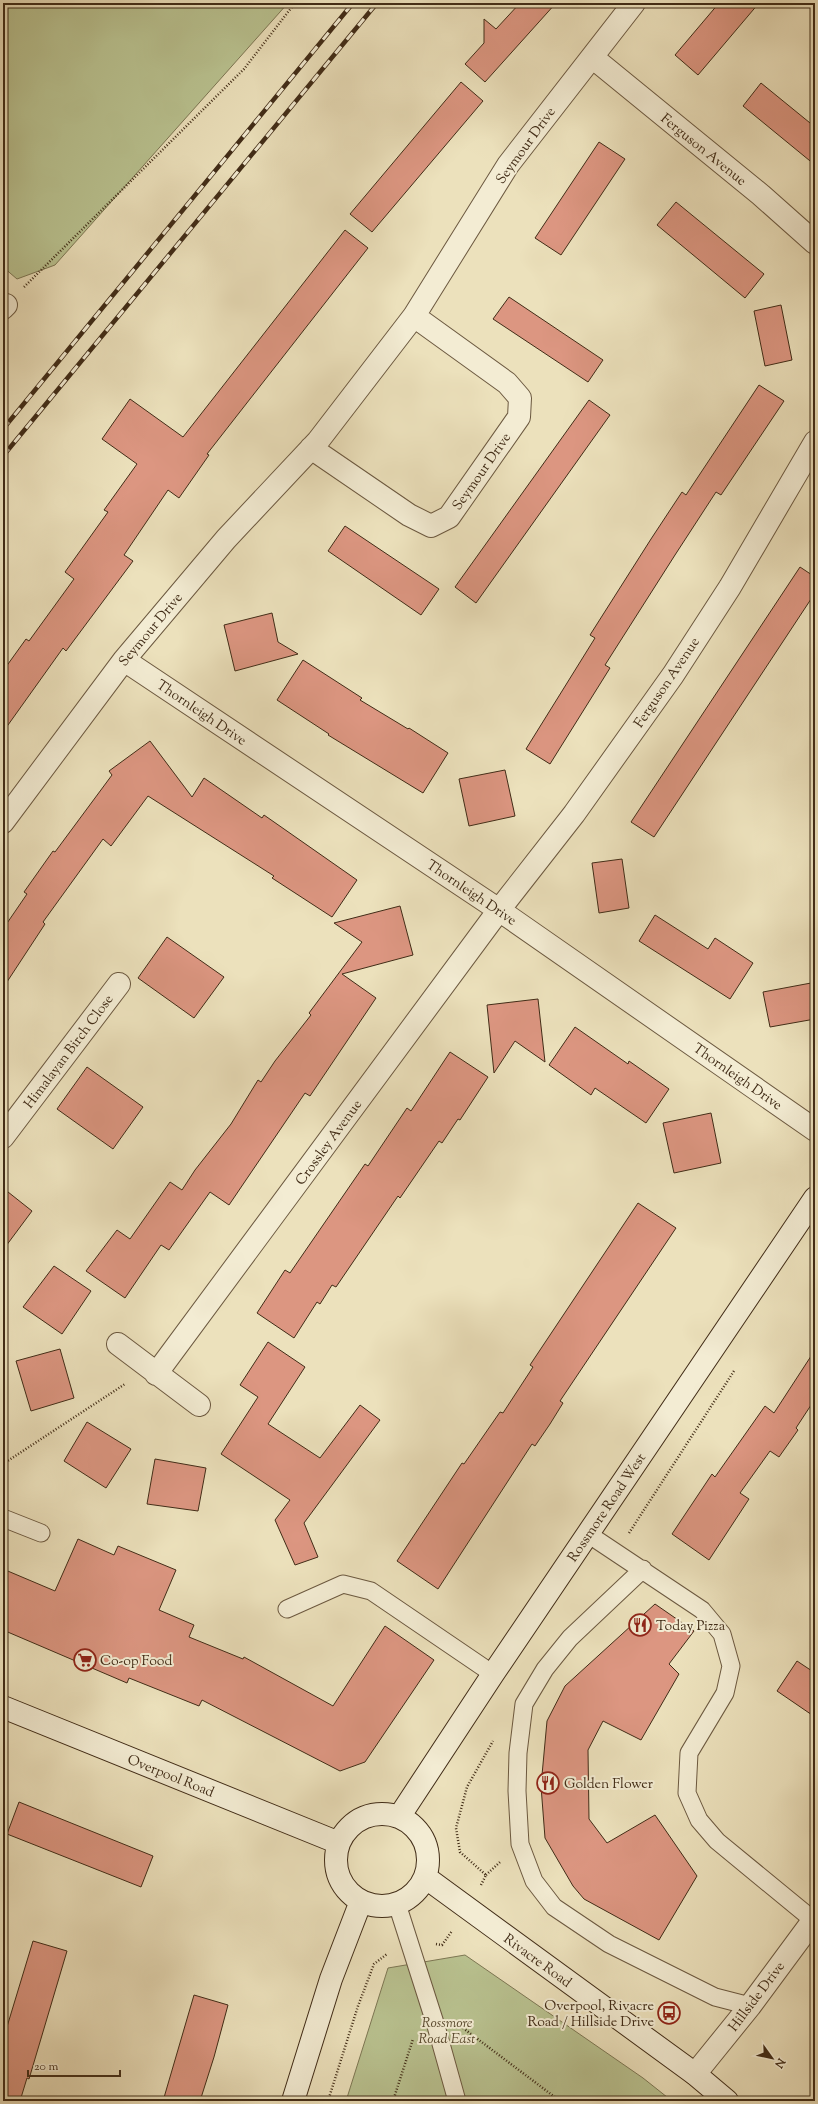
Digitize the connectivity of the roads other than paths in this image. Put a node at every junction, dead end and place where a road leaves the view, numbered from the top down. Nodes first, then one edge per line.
1 (634, 3) edge
2 (592, 57) junction
3 (815, 243) edge
4 (414, 316) junction
5 (815, 442) edge
6 (311, 448) junction
7 (124, 660) junction
8 (3, 822) edge
9 (500, 910) junction
10 (119, 984) dead end
11 (815, 1130) edge
12 (3, 1137) edge
13 (815, 1198) edge
14 (118, 1344) dead end
15 (153, 1371) junction
16 (199, 1405) dead end
17 (3, 1518) edge
18 (41, 1533) dead end
19 (588, 1534) junction
20 (643, 1569) junction
21 (287, 1609) dead end
22 (492, 1674) junction
23 (3, 1707) edge
24 (399, 1817) junction
25 (339, 1843) junction
26 (425, 1877) junction
27 (361, 1901) junction
28 (397, 1904) junction
29 (814, 1919) edge
30 (750, 2006) junction
31 (695, 2074) junction
32 (293, 2101) edge
33 (457, 2101) edge
34 (728, 2101) edge

1 - 2 street, Seymour Drive
2 - 3 street, Ferguson Avenue
2 - 4 street, Seymour Drive
4 - 6 street, Seymour Drive
4 - 6 street, Seymour Drive
5 - 9 street, Ferguson Avenue
6 - 7 street, Seymour Drive
7 - 8 street, Seymour Drive
7 - 9 street, Thornleigh Drive
9 - 11 street, Thornleigh Drive
9 - 15 street, Crossley Avenue
10 - 12 street, Himalayan Birch Close
13 - 19 street, Rossmore Road West
14 - 15 street
15 - 16 street
17 - 18 lane
19 - 20 lane
19 - 22 street, Rossmore Road West
20 - 29 lane
20 - 30 lane
21 - 22 lane
22 - 24 street, Rossmore Road West
23 - 25 street, Overpool Road
24 - 25 street
24 - 26 street
25 - 27 street
26 - 28 street
26 - 31 street, Rivacre Road
27 - 28 street
27 - 32 street
28 - 33 lane
29 - 30 street, Hillside Drive
30 - 31 street, Hillside Drive
31 - 34 street, Rivacre Road

